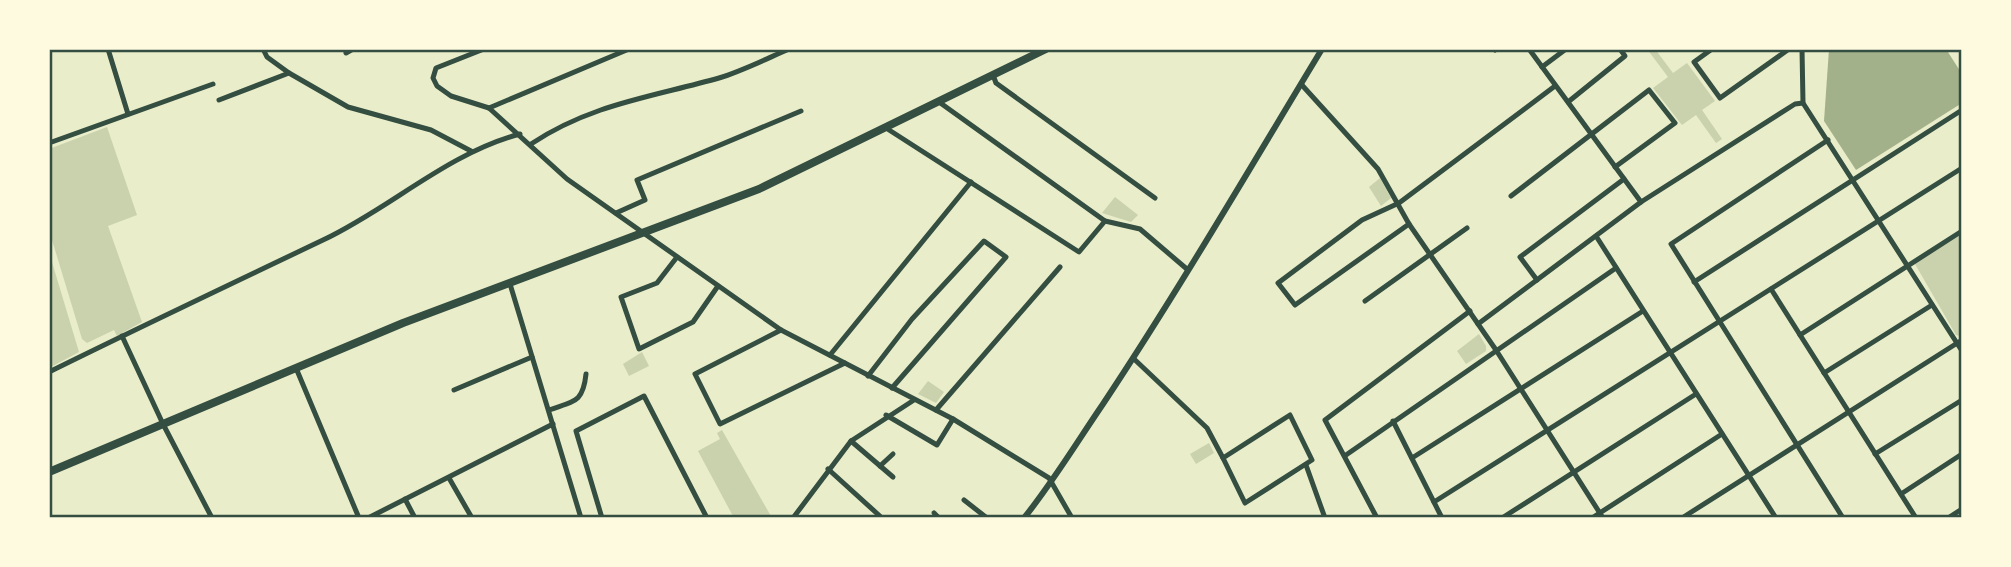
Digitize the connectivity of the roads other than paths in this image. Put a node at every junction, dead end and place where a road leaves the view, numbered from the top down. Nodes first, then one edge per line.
1 (108, 49) edge
2 (263, 49) edge
3 (354, 49) edge
4 (484, 49) edge
5 (629, 49) edge
6 (789, 49) edge
7 (1046, 49) edge
8 (1322, 49) edge
9 (1529, 49) edge
10 (1566, 49) edge
11 (1620, 49) edge
12 (1712, 49) edge
13 (1789, 49) edge
14 (1802, 49) edge
15 (346, 53) dead end
16 (1542, 67) junction
17 (289, 73) junction
18 (993, 75) junction
19 (213, 83) dead end
20 (1301, 84) junction
21 (1555, 86) junction
22 (219, 100) dead end
23 (939, 102) junction
24 (1568, 102) junction
25 (1803, 103) junction
26 (489, 108) junction
27 (1962, 110) edge
28 (801, 111) dead end
29 (128, 114) junction
30 (886, 128) junction
31 (520, 134) junction
32 (1590, 134) junction
33 (1828, 140) junction
34 (49, 143) edge
35 (531, 144) junction
36 (471, 151) junction
37 (1615, 167) junction
38 (1962, 168) edge
39 (1624, 179) junction
40 (1852, 180) junction
41 (971, 182) junction
42 (1511, 196) dead end
43 (1155, 198) dead end
44 (1641, 202) junction
45 (1399, 203) junction
46 (616, 213) junction
47 (1878, 220) junction
48 (1105, 221) junction
49 (1409, 224) junction
50 (1467, 228) dead end
51 (1962, 231) edge
52 (645, 233) junction
53 (1596, 236) junction
54 (1431, 254) junction
55 (677, 257) junction
56 (1907, 265) junction
57 (1060, 267) dead end
58 (1616, 268) junction
59 (1188, 270) junction
60 (1537, 280) junction
61 (1693, 282) junction
62 (510, 284) junction
63 (718, 286) junction
64 (1771, 289) junction
65 (1365, 301) dead end
66 (1931, 305) junction
67 (1470, 311) junction
68 (1643, 311) junction
69 (1718, 322) junction
70 (1478, 324) junction
71 (781, 330) junction
72 (1800, 335) junction
73 (122, 336) junction
74 (1959, 341) edge
75 (1496, 350) junction
76 (1962, 351) edge
77 (1670, 352) junction
78 (830, 355) junction
79 (532, 357) junction
80 (1133, 358) junction
81 (845, 363) junction
82 (296, 368) junction
83 (49, 372) edge
84 (1824, 373) junction
85 (586, 374) dead end
86 (868, 376) junction
87 (892, 388) junction
88 (1522, 389) junction
89 (454, 390) dead end
90 (1696, 394) junction
91 (914, 400) junction
92 (1962, 400) edge
93 (549, 410) junction
94 (936, 410) junction
95 (1849, 412) junction
96 (886, 415) junction
97 (953, 419) junction
98 (1393, 421) junction
99 (163, 424) junction
100 (553, 424) junction
101 (1547, 430) junction
102 (1722, 435) junction
103 (851, 441) junction
104 (1796, 445) junction
105 (893, 454) dead end
106 (1875, 454) junction
107 (1962, 454) edge
108 (1346, 455) junction
109 (1223, 457) junction
110 (1412, 458) junction
111 (1306, 465) junction
112 (880, 466) junction
113 (828, 469) junction
114 (49, 472) edge
115 (1574, 472) junction
116 (1749, 475) junction
117 (892, 477) dead end
118 (449, 478) junction
119 (1052, 482) junction
120 (1901, 494) junction
121 (405, 499) junction
122 (964, 500) dead end
123 (1434, 502) junction
124 (1962, 509) edge
125 (1601, 516) edge
126 (212, 518) edge
127 (359, 518) edge
128 (368, 518) edge
129 (415, 518) edge
130 (472, 518) edge
131 (581, 518) edge
132 (602, 518) edge
133 (707, 518) edge
134 (793, 518) edge
135 (882, 518) edge
136 (987, 518) edge
137 (1024, 518) edge
138 (1072, 518) edge
139 (1325, 518) edge
140 (1377, 518) edge
141 (1442, 518) edge
142 (1502, 518) edge
143 (1592, 518) edge
144 (1682, 518) edge
145 (1775, 518) edge
146 (1843, 518) edge
147 (1916, 518) edge
148 (1948, 518) edge

1 - 29 street
2 - 17 street
3 - 15 street
4 - 26 street
5 - 26 street
6 - 35 street
7 - 18 main road
8 - 20 street
9 - 16 street
10 - 16 street
11 - 24 street
12 - 13 street
14 - 25 street
16 - 21 street
17 - 22 street
17 - 36 street
18 - 23 main road
18 - 43 street
19 - 29 street
20 - 45 street
20 - 59 street
21 - 24 street
21 - 45 street
23 - 30 main road
23 - 48 street
24 - 32 street
25 - 33 street
25 - 44 street
26 - 31 street
27 - 40 street
28 - 46 street
29 - 34 street
30 - 41 street
30 - 52 main road
31 - 35 street
31 - 36 street
32 - 37 street
32 - 37 street
32 - 42 street
33 - 40 street
33 - 61 street
35 - 46 street
36 - 73 street
37 - 39 street
38 - 47 street
39 - 44 street
39 - 60 street
40 - 47 street
40 - 61 street
41 - 48 street
41 - 78 street
44 - 53 street
45 - 49 street
45 - 49 street
46 - 52 street
47 - 56 street
47 - 64 street
48 - 59 street
49 - 54 street
50 - 54 street
51 - 56 street
52 - 55 street
52 - 62 main road
53 - 58 street
53 - 60 street
54 - 65 street
54 - 67 street
55 - 63 street
55 - 63 street
56 - 66 street
56 - 72 street
57 - 94 street
58 - 68 street
58 - 75 street
59 - 80 street
60 - 70 street
61 - 69 street
62 - 79 street
62 - 82 main road
63 - 71 street
64 - 69 street
64 - 72 street
66 - 74 street
66 - 84 street
67 - 70 street
67 - 108 street
68 - 77 street
68 - 88 street
69 - 77 street
69 - 104 street
70 - 75 street
71 - 78 street
71 - 81 street
72 - 84 street
73 - 83 street
73 - 99 street
74 - 76 street
74 - 95 street
75 - 88 street
75 - 98 street
77 - 90 street
77 - 101 street
78 - 81 street
79 - 89 street
79 - 93 street
80 - 109 street
80 - 119 street
81 - 86 street
82 - 99 main road
82 - 127 street
84 - 95 street
85 - 93 street
86 - 87 street
86 - 87 street
87 - 91 street
88 - 101 street
88 - 110 street
90 - 102 street
90 - 115 street
91 - 94 street
91 - 96 street
92 - 106 street
93 - 100 street
94 - 97 street
95 - 104 street
95 - 106 street
96 - 97 street
96 - 103 street
97 - 119 street
98 - 108 street
98 - 110 street
99 - 114 main road
99 - 126 street
100 - 118 street
100 - 131 street
101 - 115 street
101 - 123 street
102 - 116 street
102 - 125 street
103 - 112 street
103 - 113 street
104 - 116 street
104 - 146 street
105 - 112 street
106 - 120 street
107 - 120 street
108 - 140 street
109 - 111 street
109 - 111 street
110 - 123 street
111 - 139 street
112 - 117 street
113 - 134 street
113 - 135 street
115 - 125 street
115 - 142 street
116 - 144 street
116 - 145 street
118 - 121 street
118 - 130 street
119 - 137 street
119 - 138 street
120 - 147 street
121 - 128 street
121 - 129 street
122 - 136 street
123 - 141 street
124 - 148 street
125 - 143 street
132 - 133 street

